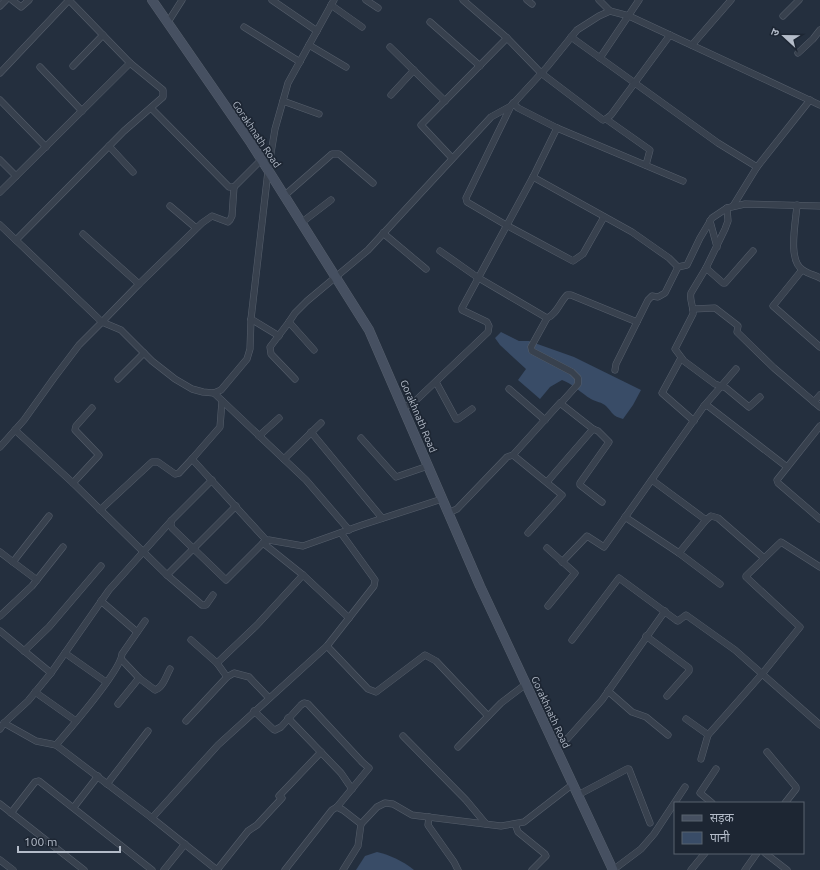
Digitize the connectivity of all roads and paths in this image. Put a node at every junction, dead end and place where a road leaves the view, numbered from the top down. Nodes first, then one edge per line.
1 (6, 0) edge
2 (12, 0) edge
3 (29, 0) edge
4 (58, 0) edge
5 (152, 0) edge
6 (182, 0) edge
7 (272, 0) edge
8 (366, 0) edge
9 (463, 0) edge
10 (599, 0) edge
11 (639, 0) edge
12 (731, 0) edge
13 (798, 0) edge
14 (67, 2) edge
15 (333, 3) edge
16 (0, 6) edge
17 (378, 8) dead end
18 (610, 11) junction
19 (629, 16) junction
20 (783, 16) dead end
21 (168, 22) junction
22 (430, 22) dead end
23 (244, 27) dead end
24 (362, 27) dead end
25 (820, 30) edge
26 (317, 31) junction
27 (103, 35) junction
28 (670, 35) junction
29 (571, 37) junction
30 (506, 38) junction
31 (692, 45) junction
32 (309, 46) junction
33 (390, 47) dead end
34 (798, 53) dead end
35 (600, 58) junction
36 (300, 62) junction
37 (130, 63) junction
38 (73, 66) dead end
39 (480, 66) junction
40 (40, 67) dead end
41 (346, 67) dead end
42 (414, 70) junction
43 (0, 73) edge
44 (541, 74) junction
45 (634, 83) junction
46 (391, 95) dead end
47 (0, 100) edge
48 (810, 100) junction
49 (283, 101) junction
50 (445, 101) junction
51 (512, 105) junction
52 (820, 105) edge
53 (151, 108) junction
54 (82, 111) junction
55 (319, 114) dead end
56 (606, 119) junction
57 (557, 128) junction
58 (109, 146) junction
59 (46, 147) junction
60 (452, 158) junction
61 (0, 160) edge
62 (261, 160) junction
63 (646, 166) junction
64 (757, 166) junction
65 (268, 171) junction
66 (133, 172) dead end
67 (16, 176) junction
68 (533, 177) junction
69 (683, 182) dead end
70 (373, 183) dead end
71 (234, 187) junction
72 (0, 192) edge
73 (284, 196) junction
74 (331, 200) dead end
75 (797, 205) junction
76 (170, 206) dead end
77 (820, 206) edge
78 (730, 207) junction
79 (604, 217) junction
80 (710, 221) junction
81 (301, 223) junction
82 (0, 225) edge
83 (506, 225) junction
84 (196, 228) junction
85 (383, 233) junction
86 (83, 234) dead end
87 (16, 240) junction
88 (717, 247) junction
89 (440, 251) dead end
90 (753, 251) dead end
91 (678, 266) junction
92 (706, 268) junction
93 (426, 269) dead end
94 (802, 270) junction
95 (335, 276) junction
96 (477, 277) junction
97 (820, 278) edge
98 (139, 284) junction
99 (693, 309) junction
100 (547, 318) junction
101 (251, 319) junction
102 (102, 322) junction
103 (289, 322) junction
104 (637, 322) junction
105 (279, 336) junction
106 (820, 347) edge
107 (314, 350) dead end
108 (144, 353) junction
109 (681, 358) junction
110 (736, 369) dead end
111 (615, 370) dead end
112 (118, 379) dead end
113 (295, 379) dead end
114 (436, 382) junction
115 (721, 386) junction
116 (509, 389) dead end
117 (214, 393) junction
118 (820, 394) edge
119 (760, 397) dead end
120 (222, 401) junction
121 (814, 402) junction
122 (561, 403) junction
123 (402, 406) junction
124 (704, 406) junction
125 (820, 407) edge
126 (92, 408) dead end
127 (472, 409) dead end
128 (279, 418) dead end
129 (545, 420) junction
130 (694, 421) junction
131 (321, 423) dead end
132 (820, 426) edge
133 (593, 429) junction
134 (15, 430) junction
135 (311, 432) junction
136 (259, 436) junction
137 (361, 438) dead end
138 (0, 447) edge
139 (513, 456) junction
140 (192, 459) junction
141 (284, 459) junction
142 (428, 466) junction
143 (787, 468) junction
144 (212, 480) junction
145 (652, 480) junction
146 (547, 482) junction
147 (73, 483) junction
148 (442, 499) junction
149 (602, 502) dead end
150 (236, 506) junction
151 (100, 510) junction
152 (448, 513) junction
153 (49, 516) dead end
154 (626, 517) junction
155 (382, 518) junction
156 (706, 520) junction
157 (820, 520) edge
158 (171, 521) junction
159 (349, 530) junction
160 (341, 533) junction
161 (528, 533) dead end
162 (265, 542) junction
163 (63, 548) dead end
164 (194, 548) junction
165 (546, 548) dead end
166 (143, 551) junction
167 (0, 552) edge
168 (679, 553) junction
169 (764, 558) junction
170 (13, 562) junction
171 (562, 562) junction
172 (101, 566) dead end
173 (820, 567) edge
174 (167, 575) junction
175 (303, 575) junction
176 (37, 580) junction
177 (720, 584) dead end
178 (213, 595) dead end
179 (101, 601) junction
180 (548, 606) dead end
181 (665, 611) junction
182 (0, 616) edge
183 (349, 618) junction
184 (145, 621) dead end
185 (0, 631) edge
186 (137, 632) junction
187 (646, 636) junction
188 (191, 640) dead end
189 (572, 640) dead end
190 (327, 646) junction
191 (24, 651) junction
192 (65, 653) junction
193 (122, 660) junction
194 (218, 663) junction
195 (170, 669) dead end
196 (51, 673) junction
197 (762, 674) junction
198 (227, 677) junction
199 (139, 678) junction
200 (106, 682) junction
201 (526, 684) junction
202 (608, 691) junction
203 (35, 692) junction
204 (667, 696) dead end
205 (269, 698) junction
206 (118, 704) dead end
207 (254, 711) junction
208 (488, 716) junction
209 (288, 718) junction
210 (686, 719) dead end
211 (76, 721) junction
212 (186, 721) dead end
213 (820, 725) edge
214 (2, 726) edge
215 (148, 731) dead end
216 (668, 735) dead end
217 (708, 735) junction
218 (403, 736) dead end
219 (56, 745) junction
220 (458, 747) dead end
221 (555, 747) junction
222 (321, 752) junction
223 (766, 752) dead end
224 (701, 759) dead end
225 (716, 769) dead end
226 (98, 776) junction
227 (107, 784) junction
228 (573, 784) junction
229 (685, 787) dead end
230 (352, 789) junction
231 (578, 795) junction
232 (675, 802) edge
233 (711, 802) edge
234 (786, 802) edge
235 (0, 804) edge
236 (674, 804) edge
237 (74, 807) junction
238 (337, 807) junction
239 (11, 813) junction
240 (429, 817) junction
241 (152, 818) junction
242 (650, 823) dead end
243 (361, 824) junction
244 (486, 824) junction
245 (515, 824) junction
246 (185, 844) junction
247 (704, 854) edge
248 (756, 854) edge
249 (766, 854) edge
250 (0, 860) edge
251 (13, 870) edge
252 (84, 870) edge
253 (152, 870) edge
254 (164, 870) edge
255 (217, 870) edge
256 (285, 870) edge
257 (343, 870) edge
258 (458, 870) edge
259 (532, 870) edge
260 (613, 870) edge
261 (691, 870) edge
262 (745, 870) edge
263 (787, 870) edge

1 - 16 street
2 - 3 street
4 - 14 street
5 - 21 main road, Gorakhnath Road
6 - 21 street
7 - 26 street
8 - 17 street
9 - 30 street
10 - 18 street
11 - 19 street
12 - 31 street
13 - 20 street
14 - 27 street
14 - 43 street
15 - 24 street
15 - 26 street
18 - 19 street
18 - 29 street
19 - 28 street
19 - 35 street
21 - 62 main road, Gorakhnath Road
22 - 39 street
23 - 36 street
25 - 34 street
26 - 32 street
27 - 37 street
27 - 38 street
28 - 31 street
28 - 45 street
29 - 35 street
29 - 44 street
30 - 39 street
30 - 44 street
31 - 48 street
32 - 36 street
32 - 41 street
33 - 42 street
35 - 45 street
36 - 49 street
37 - 53 street
37 - 54 street
39 - 50 street
40 - 54 street
42 - 46 street
42 - 50 street
44 - 51 street
44 - 56 street
45 - 56 street
45 - 64 street
47 - 59 street
48 - 52 street
48 - 64 street
49 - 55 street
49 - 65 street
50 - 60 street
51 - 57 street
51 - 60 street
51 - 83 street
53 - 58 street
53 - 71 street
54 - 59 street
56 - 63 street
57 - 63 street
57 - 68 street
58 - 66 street
58 - 87 street
59 - 67 street
60 - 85 street
61 - 67 street
62 - 65 main road, Gorakhnath Road
62 - 71 street
63 - 69 street
64 - 78 street
65 - 73 main road, Gorakhnath Road
65 - 101 street
67 - 72 street
68 - 79 street
68 - 83 street
70 - 73 street
71 - 84 street
73 - 81 main road, Gorakhnath Road
74 - 81 street
75 - 77 street
75 - 78 street
75 - 94 street
76 - 84 street
78 - 80 street
78 - 88 street
79 - 83 street
79 - 91 street
80 - 88 street
80 - 91 street
81 - 95 main road, Gorakhnath Road
82 - 87 street
83 - 96 street
84 - 98 street
85 - 93 street
85 - 95 street
86 - 98 street
87 - 102 street
88 - 92 street
89 - 96 street
90 - 92 street
91 - 104 street
92 - 99 street
94 - 97 street
94 - 106 street
95 - 103 street
95 - 123 main road, Gorakhnath Road
96 - 100 street
96 - 114 street
98 - 102 street
99 - 109 street
99 - 121 street
100 - 104 street
100 - 122 street
101 - 105 street
101 - 117 street
102 - 108 street
102 - 134 street
103 - 105 street
103 - 107 street
104 - 111 street
105 - 113 street
108 - 112 street
108 - 117 street
109 - 115 street
109 - 130 street
110 - 115 street
114 - 123 street
114 - 127 street
115 - 119 street
115 - 124 street
116 - 129 street
117 - 120 street
118 - 121 street
120 - 136 street
120 - 140 street
121 - 125 street
122 - 129 street
122 - 133 street
123 - 142 main road, Gorakhnath Road
124 - 130 street
124 - 143 street
126 - 147 street
128 - 136 street
129 - 139 street
130 - 145 street
131 - 135 street
132 - 143 street
133 - 146 street
133 - 149 street
134 - 138 street
134 - 147 street
135 - 141 street
135 - 155 street
136 - 141 street
137 - 142 street
139 - 146 street
139 - 152 street
140 - 144 street
140 - 151 street
141 - 159 street
142 - 148 main road, Gorakhnath Road
143 - 157 street
144 - 150 street
144 - 158 street
145 - 154 street
145 - 156 street
146 - 161 street
147 - 151 street
148 - 152 main road, Gorakhnath Road
148 - 155 street
150 - 162 street
150 - 164 street
151 - 166 street
152 - 201 main road, Gorakhnath Road
153 - 170 street
154 - 168 street
154 - 171 street
155 - 159 street
156 - 168 street
156 - 169 street
158 - 164 street
158 - 166 street
159 - 160 street
160 - 162 street
160 - 183 street
162 - 164 street
162 - 175 street
163 - 176 street
164 - 174 street
165 - 171 street
166 - 174 street
166 - 179 street
167 - 170 street
168 - 177 street
169 - 173 street
169 - 197 street
170 - 176 street
171 - 180 street
172 - 191 street
174 - 178 street
175 - 183 street
175 - 194 street
176 - 182 street
179 - 186 street
179 - 192 street
181 - 187 street
181 - 189 street
181 - 197 street
183 - 190 street
184 - 186 street
185 - 191 street
186 - 193 street
187 - 202 street
187 - 204 street
188 - 194 street
190 - 205 street
190 - 208 street
191 - 196 street
192 - 196 street
192 - 200 street
193 - 199 street
193 - 200 street
194 - 198 street
195 - 199 street
196 - 203 street
197 - 213 street
197 - 217 street
198 - 205 street
198 - 212 street
199 - 206 street
200 - 211 street
201 - 208 street
201 - 221 main road, Gorakhnath Road
202 - 216 street
202 - 221 street
203 - 211 street
203 - 214 street
205 - 207 street
207 - 209 street
207 - 241 street
208 - 220 street
209 - 222 street
209 - 230 street
210 - 217 street
211 - 219 street
214 - 219 street
215 - 227 street
217 - 224 street
218 - 244 street
219 - 226 street
221 - 228 main road, Gorakhnath Road
222 - 230 street
222 - 255 street
223 - 234 street
225 - 233 street
226 - 227 street
226 - 237 street
227 - 241 street
228 - 231 main road, Gorakhnath Road
228 - 245 street
229 - 232 street
230 - 238 street
231 - 242 street
231 - 260 main road, Gorakhnath Road
235 - 239 street
236 - 260 street
237 - 239 street
237 - 253 street
238 - 243 street
238 - 256 street
239 - 252 street
240 - 243 street
240 - 244 street
240 - 258 street
241 - 246 street
243 - 257 street
244 - 245 street
245 - 259 street
246 - 254 street
246 - 255 street
247 - 261 street
248 - 262 street
249 - 263 street
250 - 251 street

